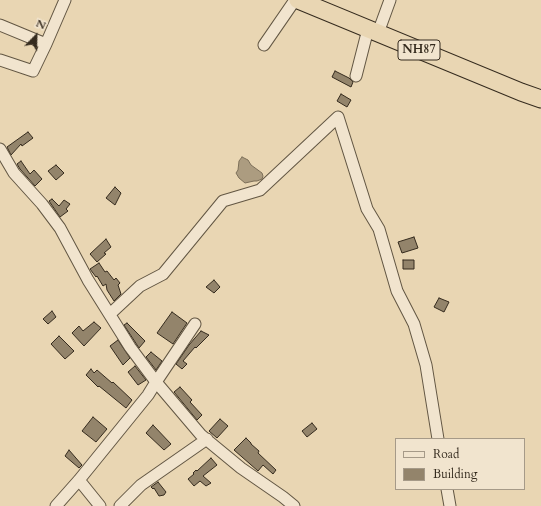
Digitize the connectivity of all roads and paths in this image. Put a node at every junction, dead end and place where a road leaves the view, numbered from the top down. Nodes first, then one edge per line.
1 (64, 0) edge
2 (296, 0) edge
3 (390, 0) edge
4 (0, 25) edge
5 (373, 31) junction
6 (46, 44) junction
7 (264, 45) dead end
8 (0, 60) edge
9 (356, 76) dead end
10 (541, 99) edge
11 (0, 149) edge
12 (110, 314) junction
13 (195, 324) dead end
14 (156, 382) junction
15 (438, 438) edge
16 (207, 439) junction
17 (79, 480) junction
18 (447, 490) edge
19 (56, 506) edge
20 (100, 506) edge
21 (120, 506) edge
22 (294, 506) edge
23 (450, 506) edge

1 - 6 street
2 - 5 highway, NH87
2 - 7 street
3 - 5 street
4 - 6 street
5 - 9 street
5 - 10 highway, NH87
6 - 8 street
11 - 12 street
12 - 14 street
12 - 15 street
13 - 14 street
14 - 16 street
14 - 17 street
16 - 21 street
16 - 22 street
17 - 19 street
17 - 20 street
18 - 23 street

